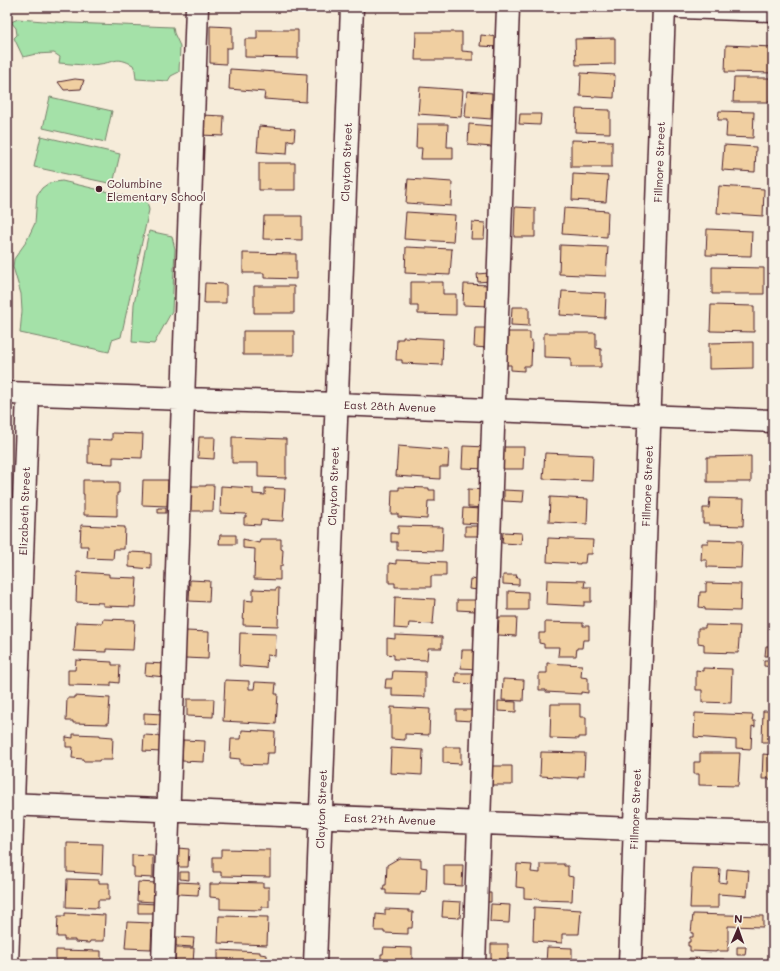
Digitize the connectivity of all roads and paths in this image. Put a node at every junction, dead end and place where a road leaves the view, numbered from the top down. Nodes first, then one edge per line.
1 (197, 7) edge
2 (352, 7) edge
3 (508, 7) edge
4 (664, 7) edge
5 (680, 7) edge
6 (773, 10) edge
7 (18, 393) edge
8 (183, 399) junction
9 (336, 404) junction
10 (494, 410) junction
11 (650, 416) junction
12 (773, 421) edge
13 (10, 804) edge
14 (168, 810) junction
15 (321, 817) junction
16 (479, 822) junction
17 (635, 829) junction
18 (773, 833) edge
19 (7, 964) edge
20 (163, 964) edge
21 (315, 964) edge
22 (474, 964) edge
23 (630, 964) edge

1 - 8 street
2 - 9 street, Clayton Street
3 - 10 street
4 - 11 street, Fillmore Street
5 - 6 street
7 - 8 street, East 28th Avenue
7 - 13 street, Elizabeth Street
8 - 9 street, East 28th Avenue
8 - 14 street
9 - 10 street, East 28th Avenue
9 - 15 street, Clayton Street
10 - 11 street, East 28th Avenue
10 - 16 street
11 - 12 street, East 28th Avenue
11 - 17 street, Fillmore Street
13 - 14 street, East 27th Avenue
13 - 19 street, Elizabeth Street
14 - 15 street, East 27th Avenue
14 - 20 street
15 - 16 street, East 27th Avenue
15 - 21 street, Clayton Street
16 - 17 street, East 27th Avenue
16 - 22 street
17 - 18 street, East 27th Avenue
17 - 23 street, Fillmore Street

